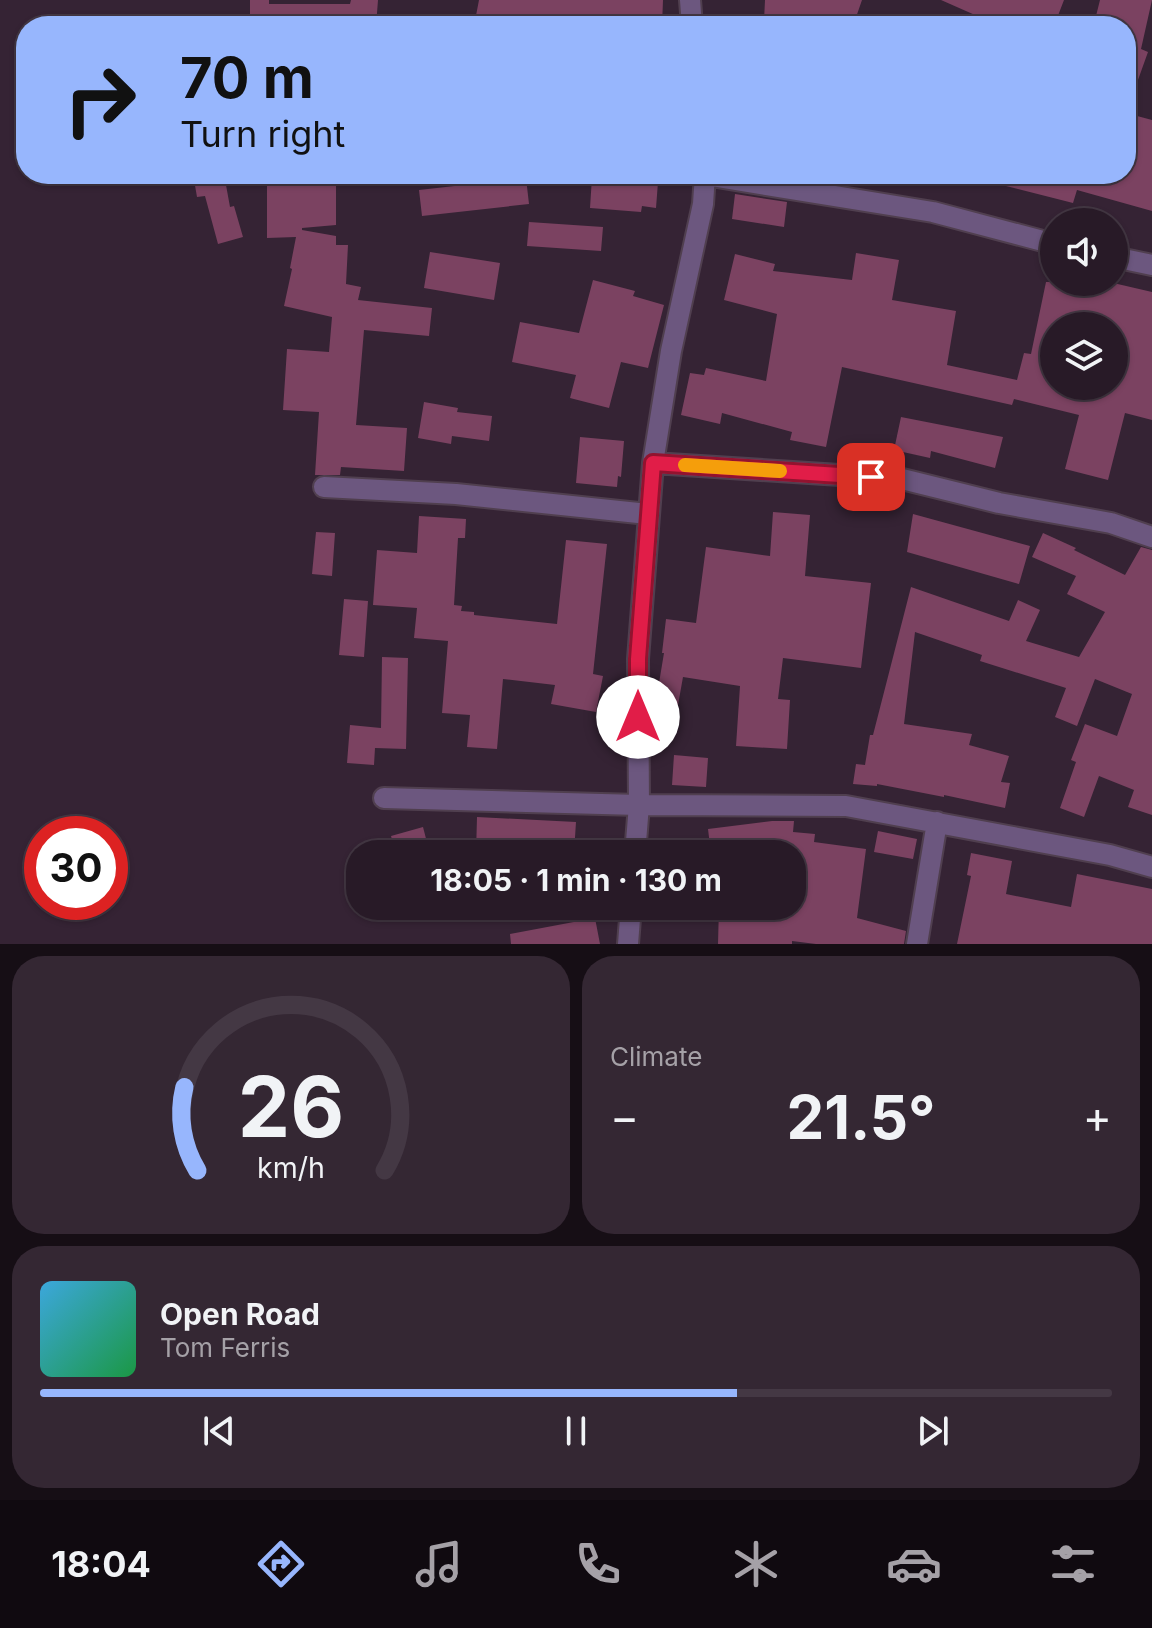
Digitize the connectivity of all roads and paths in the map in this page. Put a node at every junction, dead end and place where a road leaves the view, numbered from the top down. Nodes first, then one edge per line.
1 (704, 184) edge
2 (760, 184) edge
3 (1040, 240) edge
4 (1128, 260) edge
5 (1152, 265) edge
6 (653, 463) junction
7 (324, 487) dead end
8 (648, 514) junction
9 (1152, 537) edge
10 (384, 798) dead end
11 (639, 805) junction
12 (937, 822) junction
13 (636, 840) edge
14 (1152, 867) edge
15 (630, 920) edge
16 (628, 944) edge
17 (917, 944) edge

1 - 6 street
2 - 3 street
4 - 5 street
6 - 8 street
6 - 9 street
7 - 8 street
8 - 11 street
10 - 11 street
11 - 12 street
11 - 13 street
12 - 14 street
12 - 17 street
15 - 16 street

